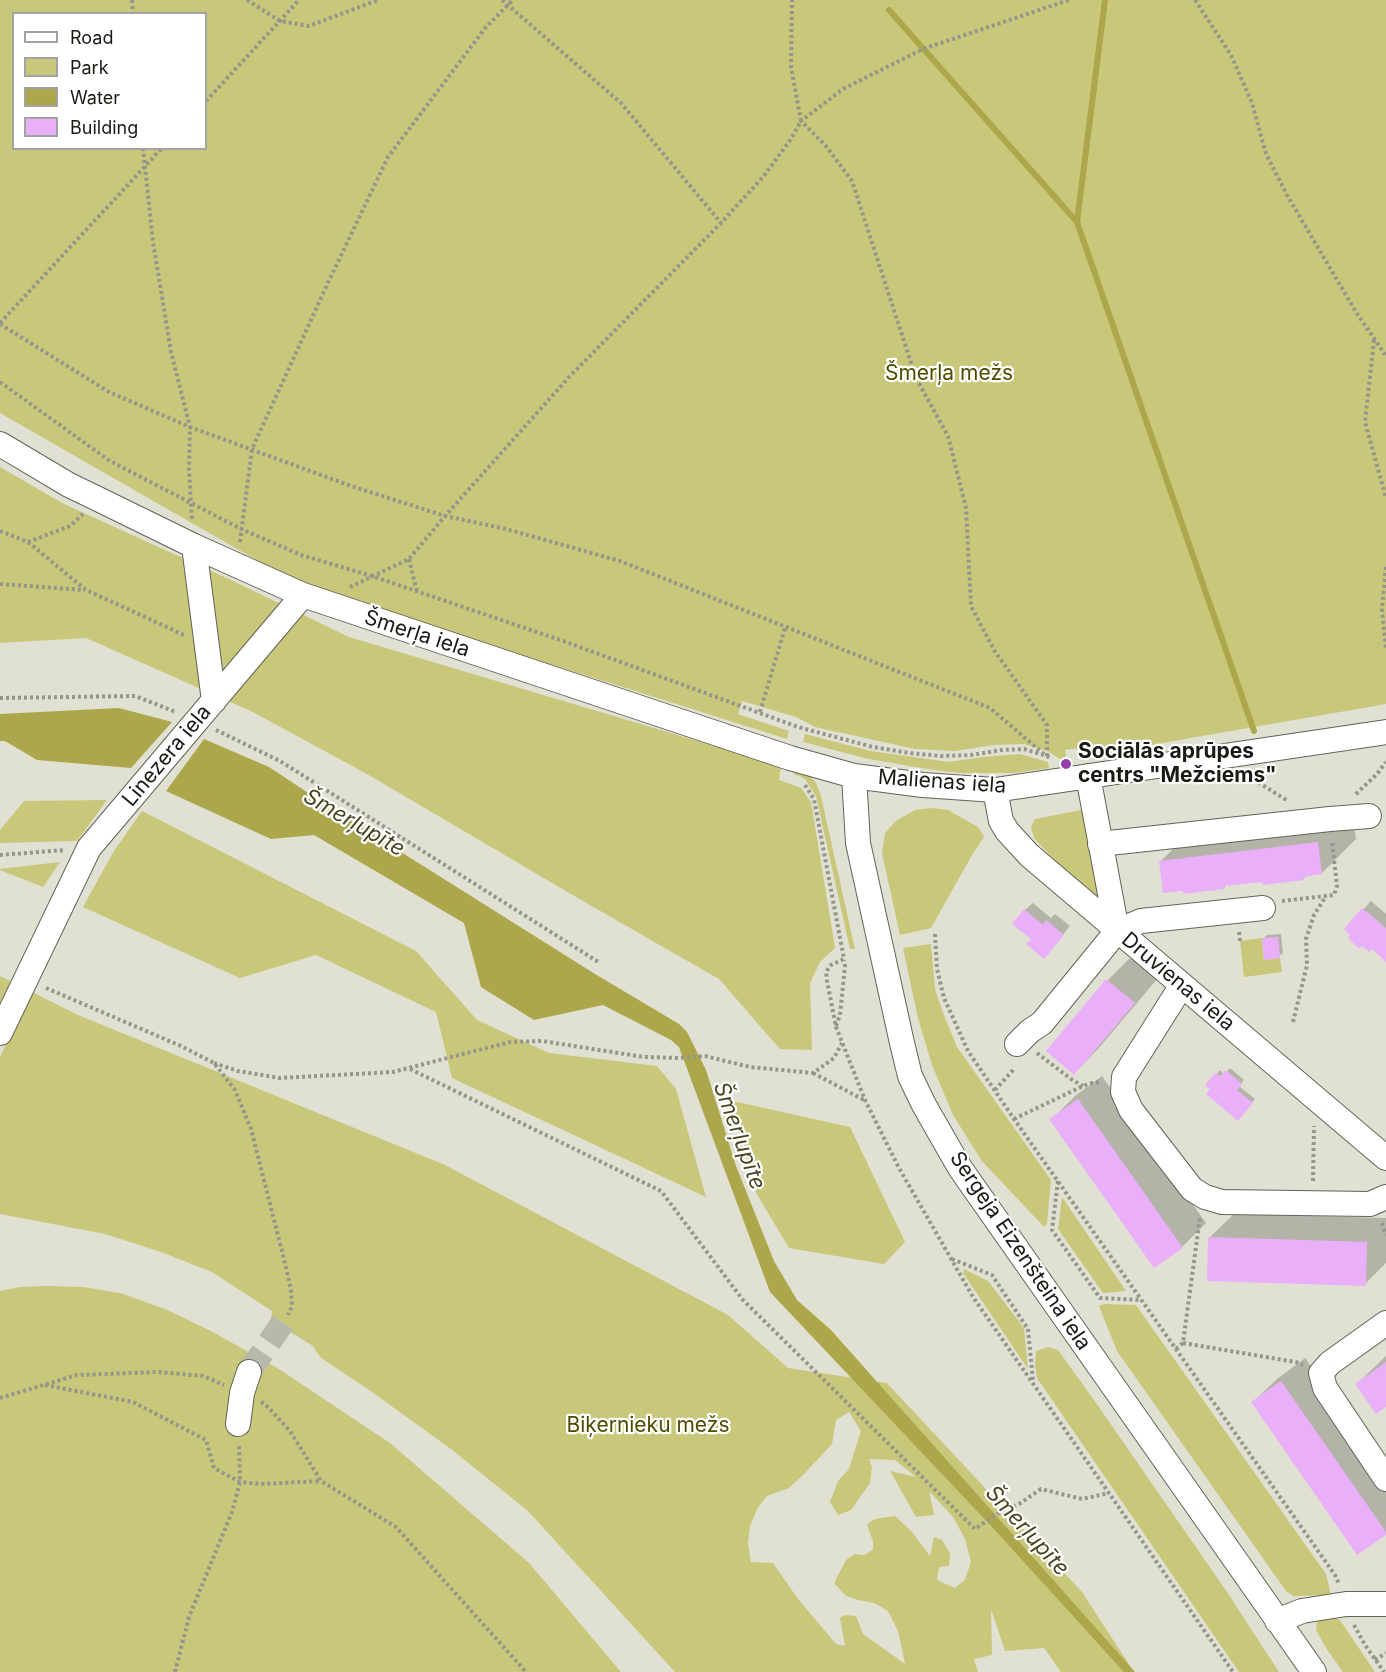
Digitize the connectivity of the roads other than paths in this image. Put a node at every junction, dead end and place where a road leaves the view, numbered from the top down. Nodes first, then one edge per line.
1 (0, 444) edge
2 (194, 546) junction
3 (303, 596) junction
4 (214, 701) junction
5 (1386, 732) edge
6 (854, 776) junction
7 (1088, 776) junction
8 (995, 790) junction
9 (1369, 816) dead end
10 (1100, 844) junction
11 (1263, 908) road end
12 (1117, 931) junction
13 (1182, 985) junction
14 (0, 1033) edge
15 (1024, 1046) road end
16 (1386, 1158) edge
17 (1386, 1197) edge
18 (1386, 1323) edge
19 (249, 1372) tunnel mouth
20 (238, 1424) road end
21 (1386, 1479) edge
22 (1386, 1604) edge
23 (1277, 1621) junction
24 (1314, 1672) edge

1 - 2 street, Šmerļa iela
2 - 3 street, Šmerļa iela
2 - 4 street
3 - 4 street, Linezera iela
3 - 6 street, Šmerļa iela
4 - 14 street, Linezera iela
5 - 7 street, Malienas iela
6 - 8 street, Malienas iela
6 - 23 street, Sergeja Eizenšteina iela
7 - 8 street, Malienas iela
7 - 10 street
8 - 12 street, Druvienas iela
9 - 10 street
10 - 12 street
11 - 12 street
12 - 13 street, Druvienas iela
12 - 15 street
13 - 16 street, Druvienas iela
13 - 17 street
18 - 21 street
19 - 20 street
22 - 23 street
23 - 24 street, Sergeja Eizenšteina iela

